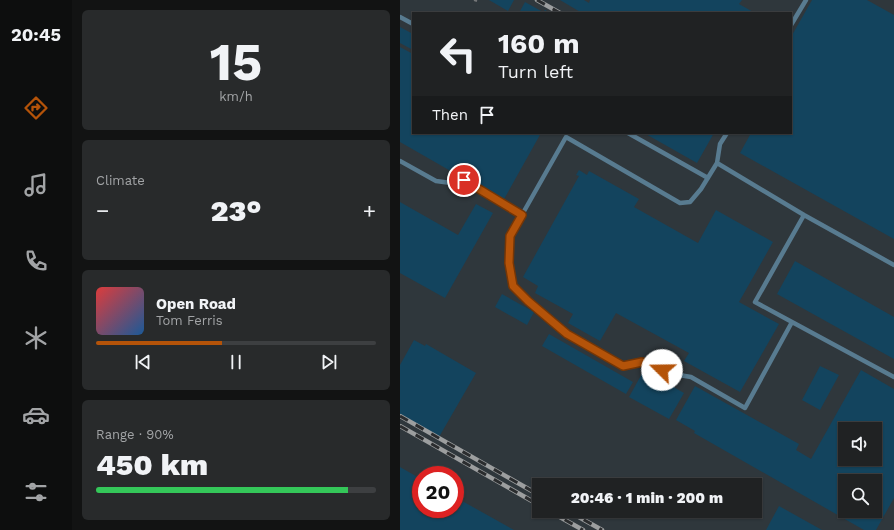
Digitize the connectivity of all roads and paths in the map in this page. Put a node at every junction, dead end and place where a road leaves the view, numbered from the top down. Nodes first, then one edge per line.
1 (806, 0) edge
2 (400, 17) edge
3 (412, 23) edge
4 (792, 23) edge
5 (630, 134) edge
6 (726, 134) edge
7 (568, 135) edge
8 (400, 162) edge
9 (717, 163) junction
10 (708, 178) junction
11 (522, 215) junction
12 (804, 215) junction
13 (894, 265) edge
14 (792, 322) junction
15 (894, 377) edge

1 - 4 lane
2 - 3 lane
5 - 10 lane
6 - 9 lane
7 - 10 lane
7 - 11 lane
8 - 11 lane
9 - 10 lane
9 - 12 lane
11 - 14 lane
12 - 13 lane
12 - 14 lane
14 - 15 lane

